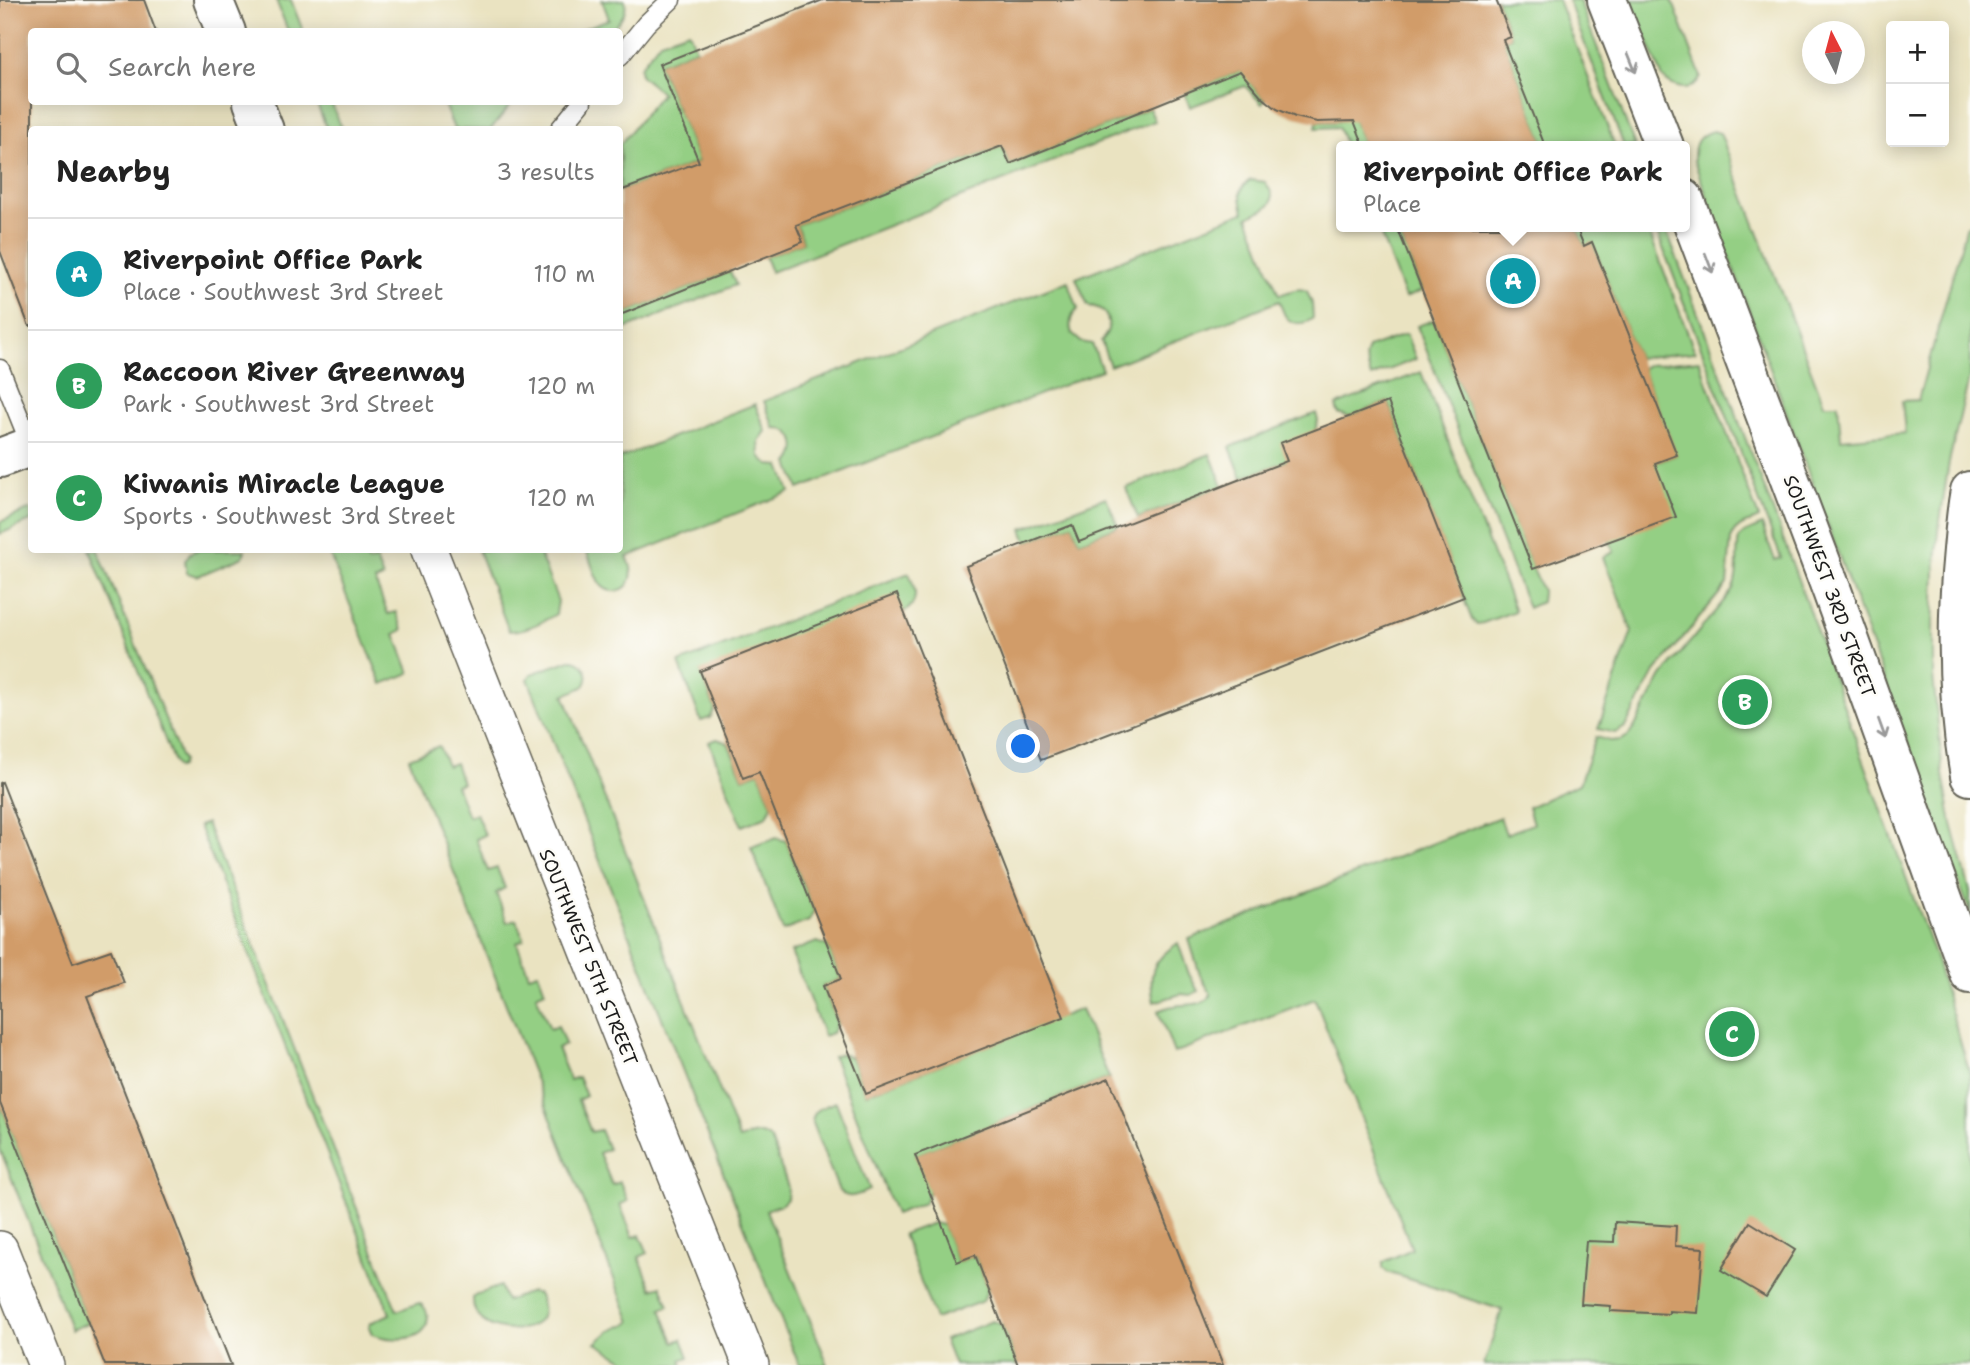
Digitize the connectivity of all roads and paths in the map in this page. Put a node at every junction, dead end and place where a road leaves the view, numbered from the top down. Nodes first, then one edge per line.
1 (213, 0) edge
2 (671, 0) edge
3 (1607, 0) edge
4 (224, 28) edge
5 (623, 52) edge
6 (254, 105) edge
7 (580, 105) edge
8 (262, 126) edge
9 (562, 126) edge
10 (1662, 141) edge
11 (1690, 212) edge
12 (0, 369) edge
13 (28, 439) edge
14 (28, 447) edge
15 (0, 458) edge
16 (1970, 491) edge
17 (430, 553) edge
18 (1970, 776) edge
19 (1970, 974) edge
20 (0, 1249) edge
21 (46, 1365) edge
22 (751, 1365) edge

1 - 4 main road
2 - 5 lane
3 -> 10 main road
6 - 8 main road
7 - 9 lane
11 -> 19 main road, SOUTHWEST 3RD STREET
12 - 13 lane
14 - 15 main road
16 - 18 main road
17 - 22 street, SOUTHWEST 5TH STREET
20 - 21 street

